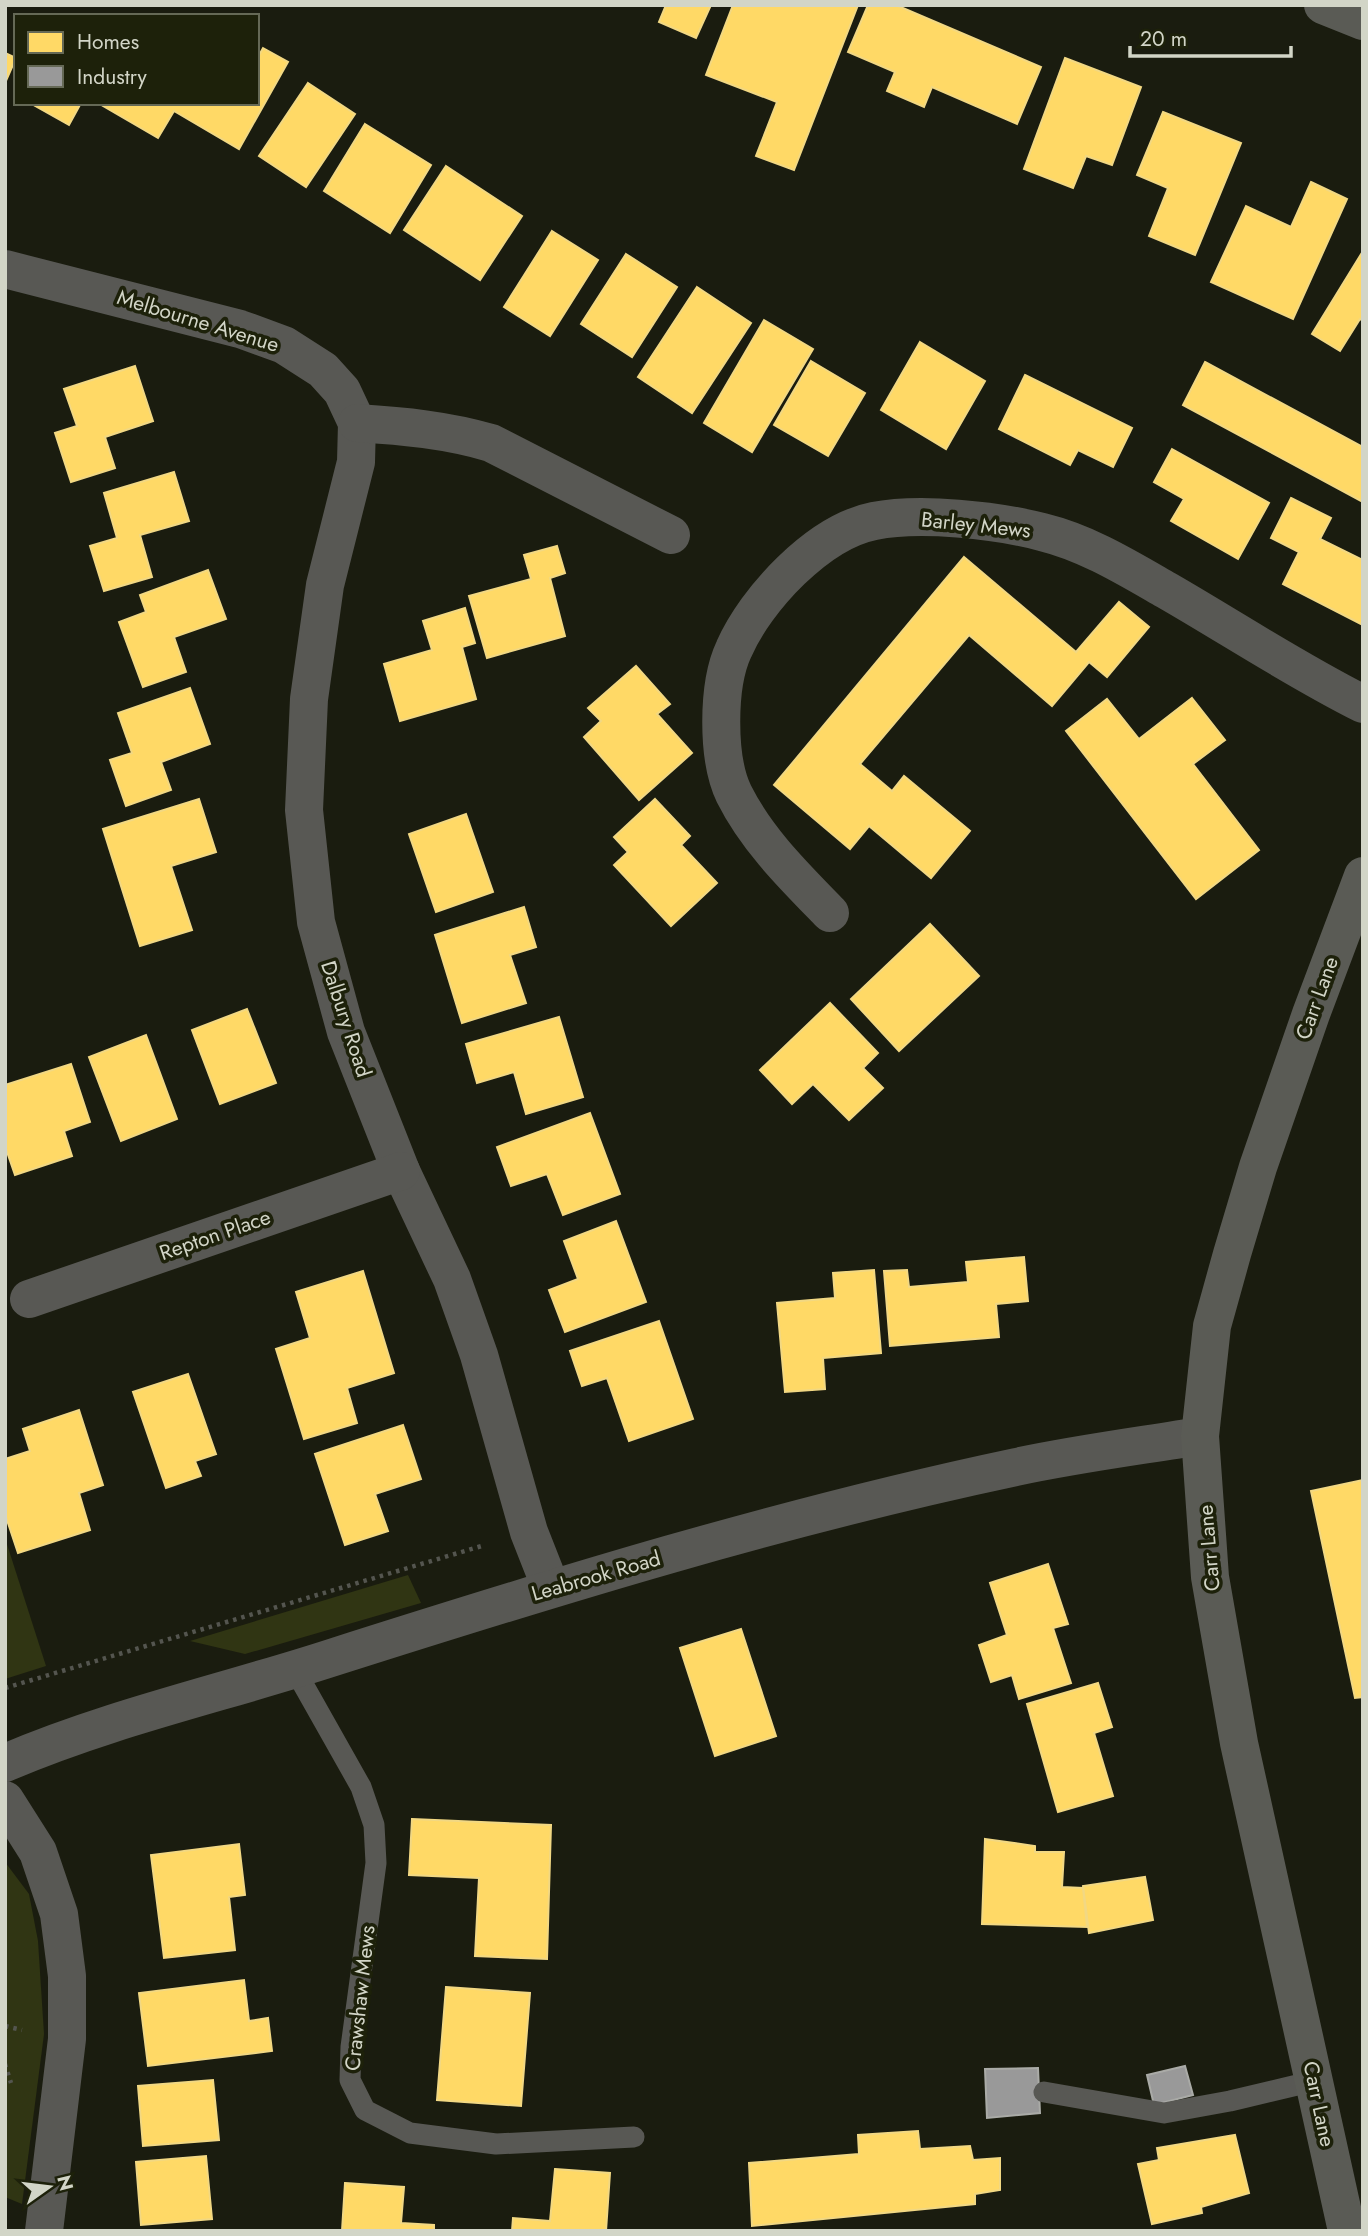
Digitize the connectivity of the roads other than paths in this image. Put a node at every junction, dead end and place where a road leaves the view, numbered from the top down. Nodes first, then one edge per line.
1 (1323, 5) edge
2 (1363, 20) edge
3 (5, 269) edge
4 (357, 423) junction
5 (671, 535) dead end
6 (1363, 704) edge
7 (1363, 876) edge
8 (830, 913) dead end
9 (401, 1171) junction
10 (29, 1299) dead end
11 (1200, 1436) junction
12 (551, 1588) junction
13 (295, 1670) junction
14 (5, 1763) edge
15 (5, 1800) edge
16 (1314, 2081) junction
17 (1044, 2092) dead end
18 (634, 2137) dead end
19 (44, 2231) edge
20 (1347, 2231) edge

1 - 2 main road
3 - 4 street, Melbourne Avenue
4 - 5 street
4 - 9 street, Dalbury Road
6 - 8 street, Barley Mews
7 - 11 main road, Carr Lane
9 - 10 street, Repton Place
9 - 12 street, Dalbury Road
11 - 12 street, Leabrook Road
11 - 16 main road, Carr Lane
12 - 13 street, Leabrook Road
13 - 14 street, Leabrook Road
13 - 18 lane, Crawshaw Mews
15 - 19 street
16 - 17 lane
16 - 20 main road, Carr Lane

